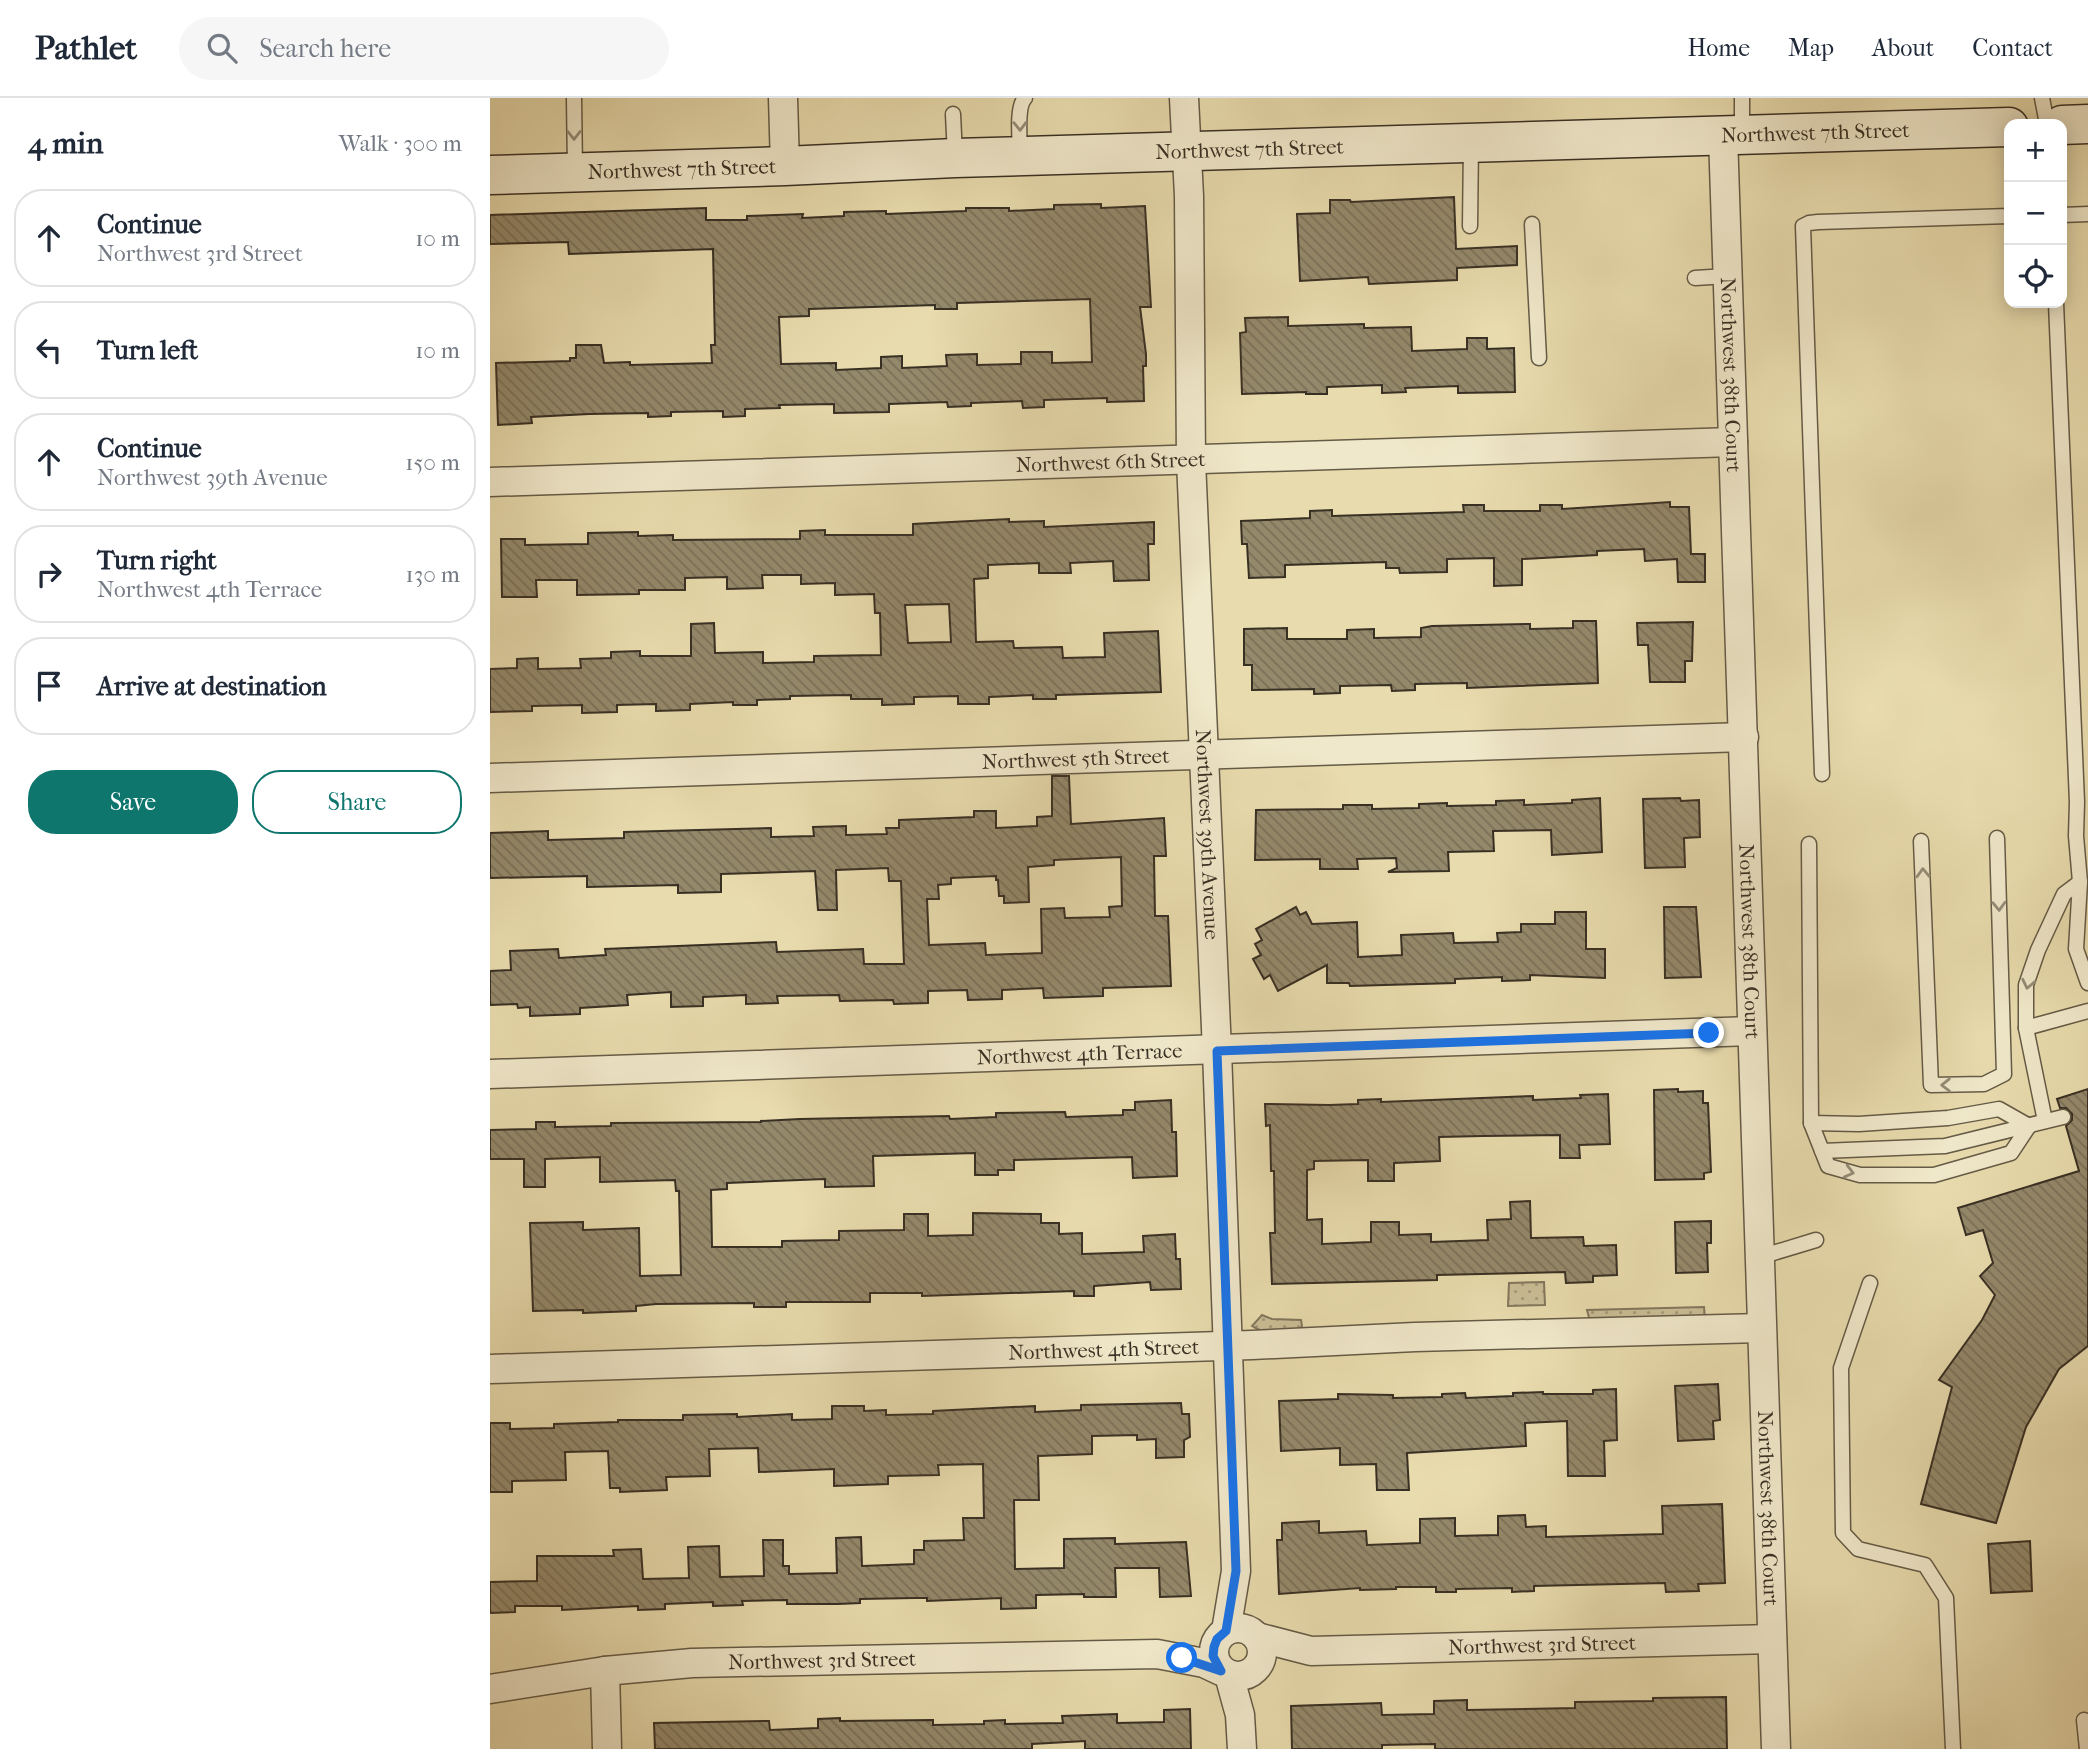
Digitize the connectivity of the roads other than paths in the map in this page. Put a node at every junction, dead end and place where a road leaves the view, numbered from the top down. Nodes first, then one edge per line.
1 (574, 98) edge
2 (783, 98) edge
3 (1025, 98) edge
4 (1184, 98) edge
5 (2042, 98) edge
6 (953, 114) dead end
7 (2046, 119) edge
8 (1736, 122) edge
9 (2088, 124) edge
10 (2067, 125) edge
11 (2004, 127) edge
12 (1471, 143) junction
13 (1185, 152) junction
14 (1020, 156) junction
15 (955, 158) junction
16 (785, 166) junction
17 (575, 173) junction
18 (490, 175) edge
19 (2088, 214) edge
20 (2067, 215) edge
21 (2004, 216) edge
22 (1532, 224) dead end
23 (1470, 226) dead end
24 (1727, 276) junction
25 (1695, 278) dead end
26 (2056, 308) edge
27 (1539, 358) dead end
28 (1733, 442) junction
29 (1191, 461) junction
30 (490, 482) edge
31 (1744, 737) junction
32 (1205, 755) junction
33 (1822, 774) dead end
34 (490, 778) edge
35 (2082, 835) edge
36 (1997, 838) dead end
37 (1921, 841) dead end
38 (1809, 844) dead end
39 (2080, 882) junction
40 (2088, 983) edge
41 (2088, 1011) edge
42 (2026, 1028) junction
43 (1752, 1031) junction
44 (1217, 1051) junction
45 (490, 1074) edge
46 (2063, 1117) dead end
47 (2045, 1121) junction
48 (1811, 1123) junction
49 (2029, 1126) junction
50 (1822, 1151) junction
51 (1816, 1240) dead end
52 (1760, 1256) junction
53 (1870, 1283) dead end
54 (1762, 1328) junction
55 (1227, 1345) junction
56 (490, 1369) edge
57 (1237, 1635) junction
58 (1772, 1639) junction
59 (1311, 1651) junction
60 (1157, 1654) junction
61 (1241, 1670) junction
62 (605, 1671) junction
63 (490, 1689) edge
64 (2084, 1720) dead end
65 (607, 1749) edge
66 (1242, 1749) edge
67 (1776, 1749) edge
68 (1953, 1749) edge
69 (2087, 1749) edge

1 -> 17 lane
2 - 16 street
3 -> 14 lane
4 - 13 street, Northwest 39th Avenue
5 - 7 lane
6 - 15 lane
8 - 11 main road, Northwest 7th Street
8 - 12 main road, Northwest 7th Street
8 - 24 street, Northwest 38th Court
9 - 10 main road
12 - 13 main road, Northwest 7th Street
12 - 23 lane
13 - 14 main road, Northwest 7th Street
13 - 29 street, Northwest 39th Avenue
14 - 15 main road, Northwest 7th Street
15 - 16 main road, Northwest 7th Street
16 - 17 main road, Northwest 7th Street
17 - 18 main road, Northwest 7th Street
19 - 20 lane
21 - 33 lane
22 - 27 lane
24 - 25 lane
24 - 28 street, Northwest 38th Court
26 - 35 lane
28 - 29 street, Northwest 6th Street
28 - 31 street, Northwest 38th Court
29 - 30 street, Northwest 6th Street
29 - 32 street, Northwest 39th Avenue
31 - 32 street, Northwest 5th Street
31 - 43 street, Northwest 38th Court
32 - 34 street, Northwest 5th Street
32 - 44 street, Northwest 39th Avenue
35 - 39 lane
36 -> 37 lane
38 - 48 lane
39 - 40 lane
39 -> 42 lane
41 - 42 lane
42 - 47 lane
43 - 44 street, Northwest 4th Terrace
43 - 52 street, Northwest 38th Court
44 - 45 street, Northwest 4th Terrace
44 - 55 street, Northwest 39th Avenue
46 - 47 lane
47 - 49 lane
48 - 49 lane
48 - 50 lane
49 - 50 lane
50 -> 49 lane
51 - 52 lane
52 - 54 street, Northwest 38th Court
53 - 68 lane
54 - 55 street, Northwest 4th Street
54 - 58 street, Northwest 38th Court
55 - 56 street, Northwest 4th Street
55 - 57 street, Northwest 39th Avenue
57 - 59 street, Northwest 3rd Street
57 - 60 street, Northwest 3rd Street
57 - 61 street
57 - 61 street
58 - 59 street, Northwest 3rd Street
58 - 67 street, Northwest 38th Court
59 - 61 street, Northwest 3rd Street
60 - 61 street, Northwest 3rd Street
60 - 62 street, Northwest 3rd Street
61 - 66 street
62 - 63 street, Northwest 3rd Street
62 - 65 street
64 - 69 lane

